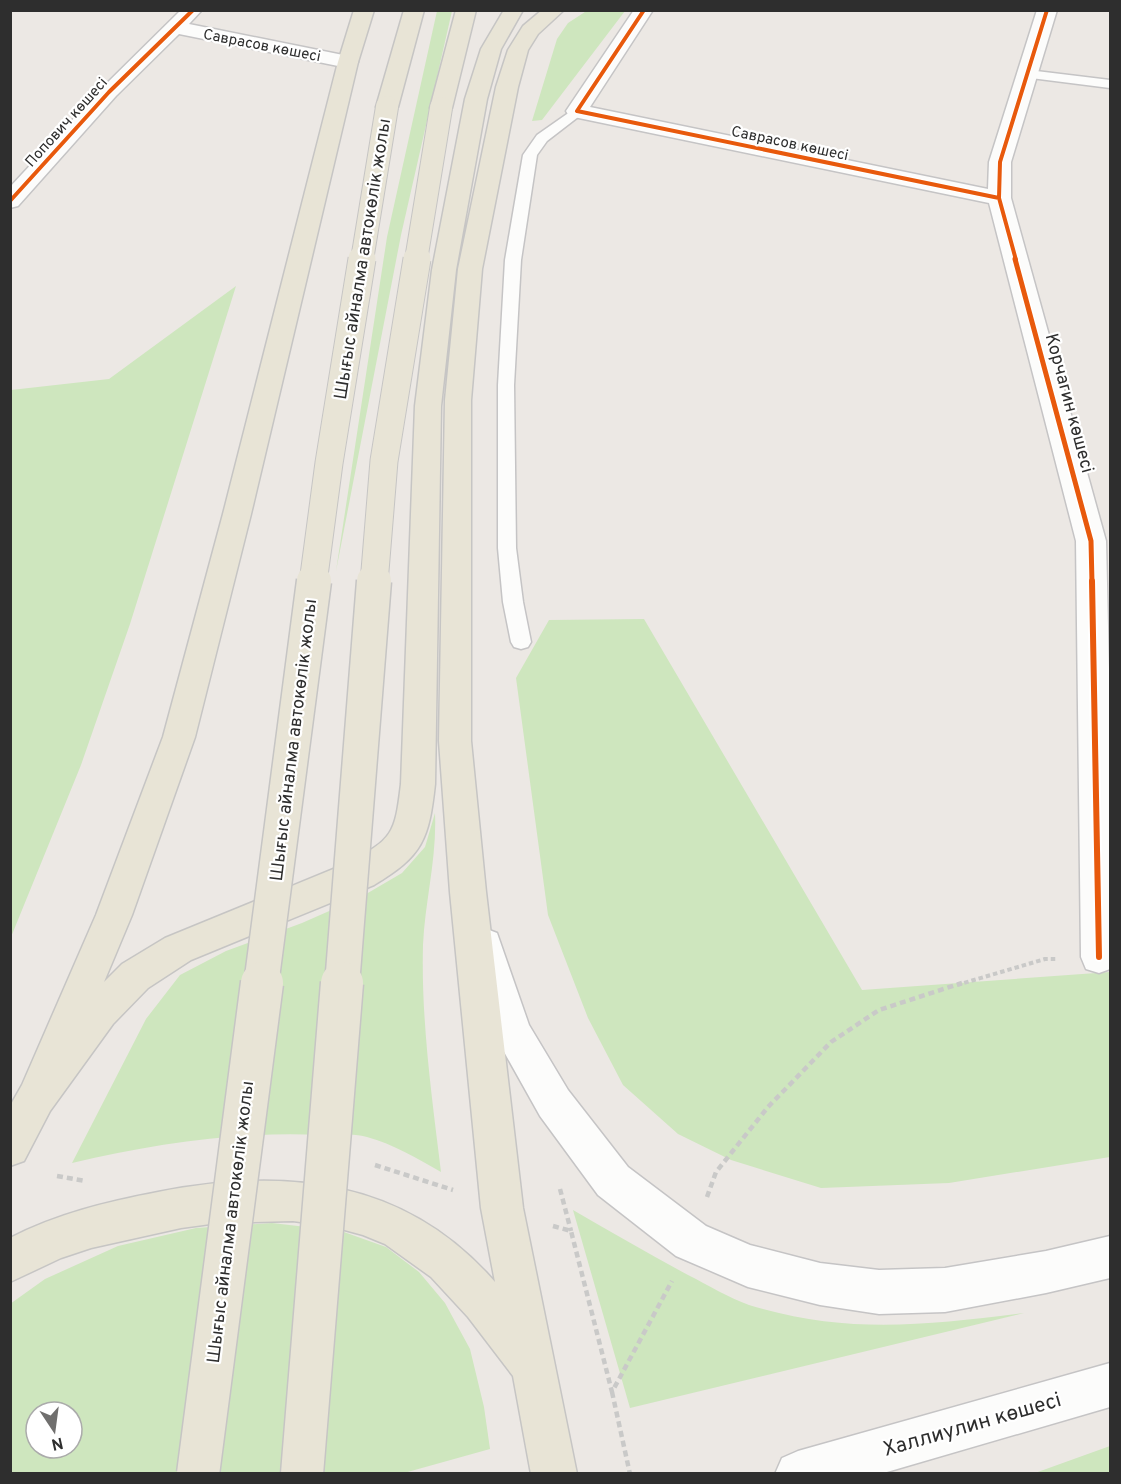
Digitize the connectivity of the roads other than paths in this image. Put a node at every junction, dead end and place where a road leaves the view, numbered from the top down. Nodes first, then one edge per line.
1 (193, 10) edge
2 (364, 10) edge
3 (414, 10) edge
4 (465, 10) edge
5 (514, 10) edge
6 (555, 10) edge
7 (644, 10) edge
8 (1047, 10) edge
9 (177, 28) junction
10 (348, 62) junction
11 (1028, 74) junction
12 (1110, 84) edge
13 (577, 111) junction
14 (999, 198) junction
15 (10, 201) edge
16 (1101, 541) edge
17 (521, 642) dead end
18 (468, 892) junction
19 (1099, 957) road end
20 (36, 1098) junction
21 (10, 1147) edge
22 (1110, 1257) edge
23 (10, 1261) edge
24 (531, 1366) junction
25 (1110, 1385) edge
26 (550, 1452) edge
27 (198, 1473) edge
28 (302, 1473) edge
29 (798, 1473) edge

1 - 9 street, Попович көшесі
2 - 10 main road
3 - 27 main road, Шығыс айналма автокөлік жолы, bridge
4 - 28 main road, bridge
5 - 20 main road
6 - 18 main road
7 - 13 street
8 - 11 street, Корчагин көшесі
9 - 10 street, Саврасов көшесі
9 - 15 street, Попович көшесі
10 - 20 main road
11 - 12 lane
11 - 14 street, Корчагин көшесі
13 - 14 street, Саврасов көшесі
13 - 17 lane
14 - 16 street, Корчагин көшесі
16 - 19 street, Корчагин көшесі
18 - 22 street
18 - 24 main road
20 - 21 main road
23 - 24 main road
24 - 26 main road
25 - 29 street, Халлиулин көшесі

